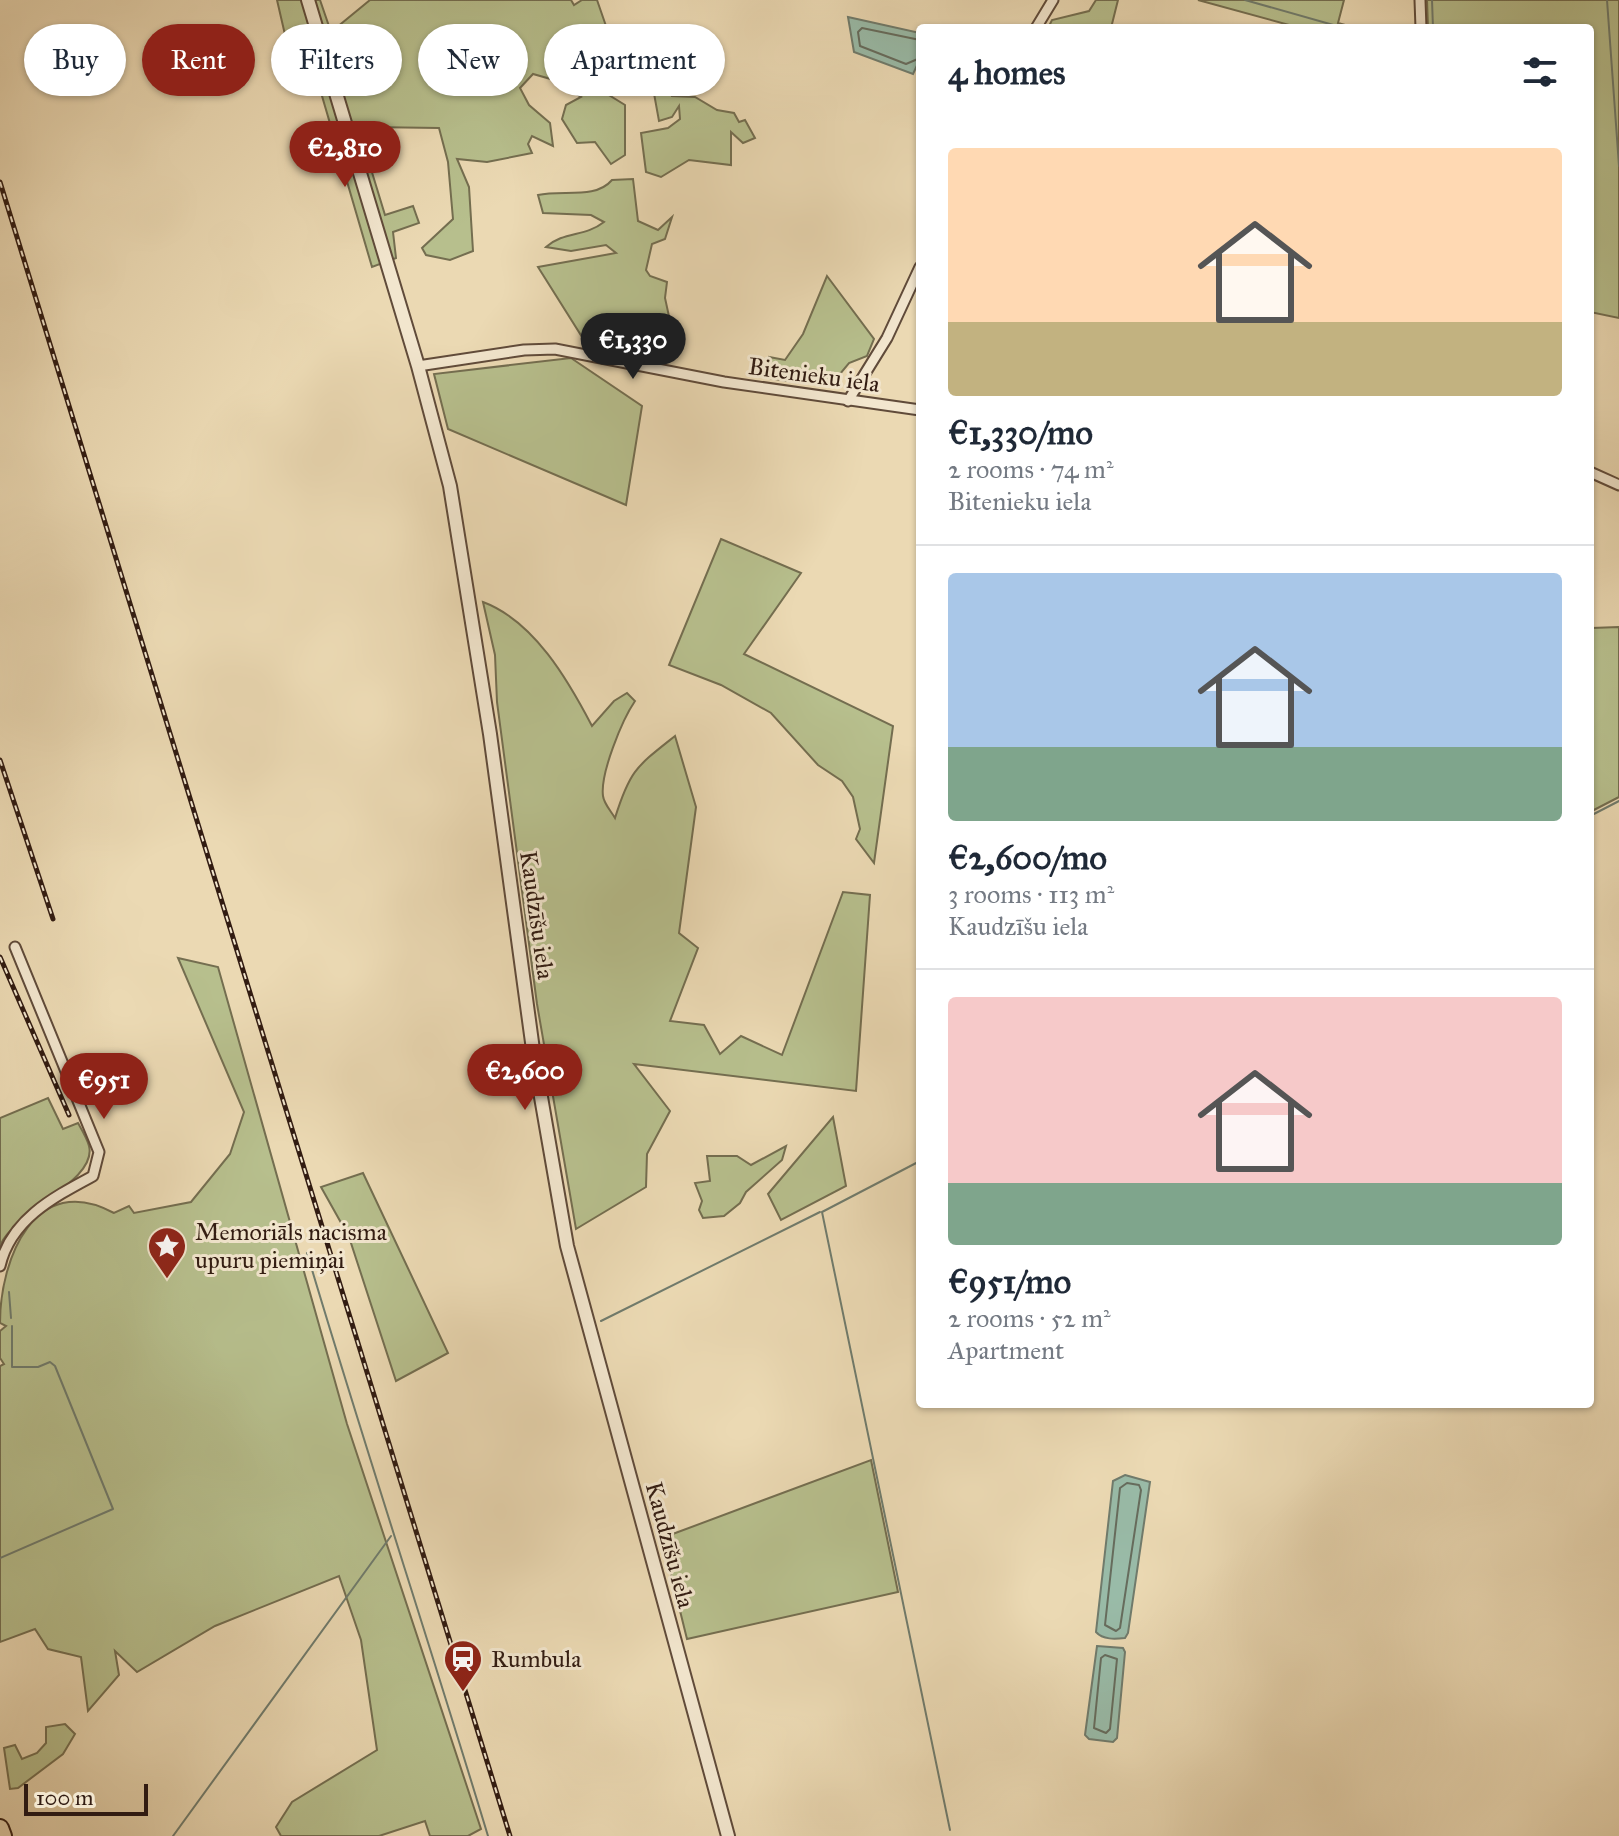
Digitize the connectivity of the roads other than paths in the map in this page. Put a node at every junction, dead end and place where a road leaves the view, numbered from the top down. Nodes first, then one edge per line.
1 (308, 0) edge
2 (1053, 0) edge
3 (1420, 0) edge
4 (1038, 24) edge
5 (1421, 24) edge
6 (916, 276) edge
7 (418, 366) junction
8 (848, 401) junction
9 (916, 410) edge
10 (1594, 474) edge
11 (1619, 485) edge
12 (15, 947) dead end
13 (0, 1266) edge
14 (0, 1828) edge
15 (3, 1836) edge
16 (728, 1836) edge

1 - 7 street, Kaudzīšu iela
2 - 4 street
3 - 5 street
6 - 8 street
7 - 8 street, Bitenieku iela
7 - 16 street, Kaudzīšu iela
8 - 9 street, Bitenieku iela
10 - 11 street
12 - 13 street
14 - 15 highway

